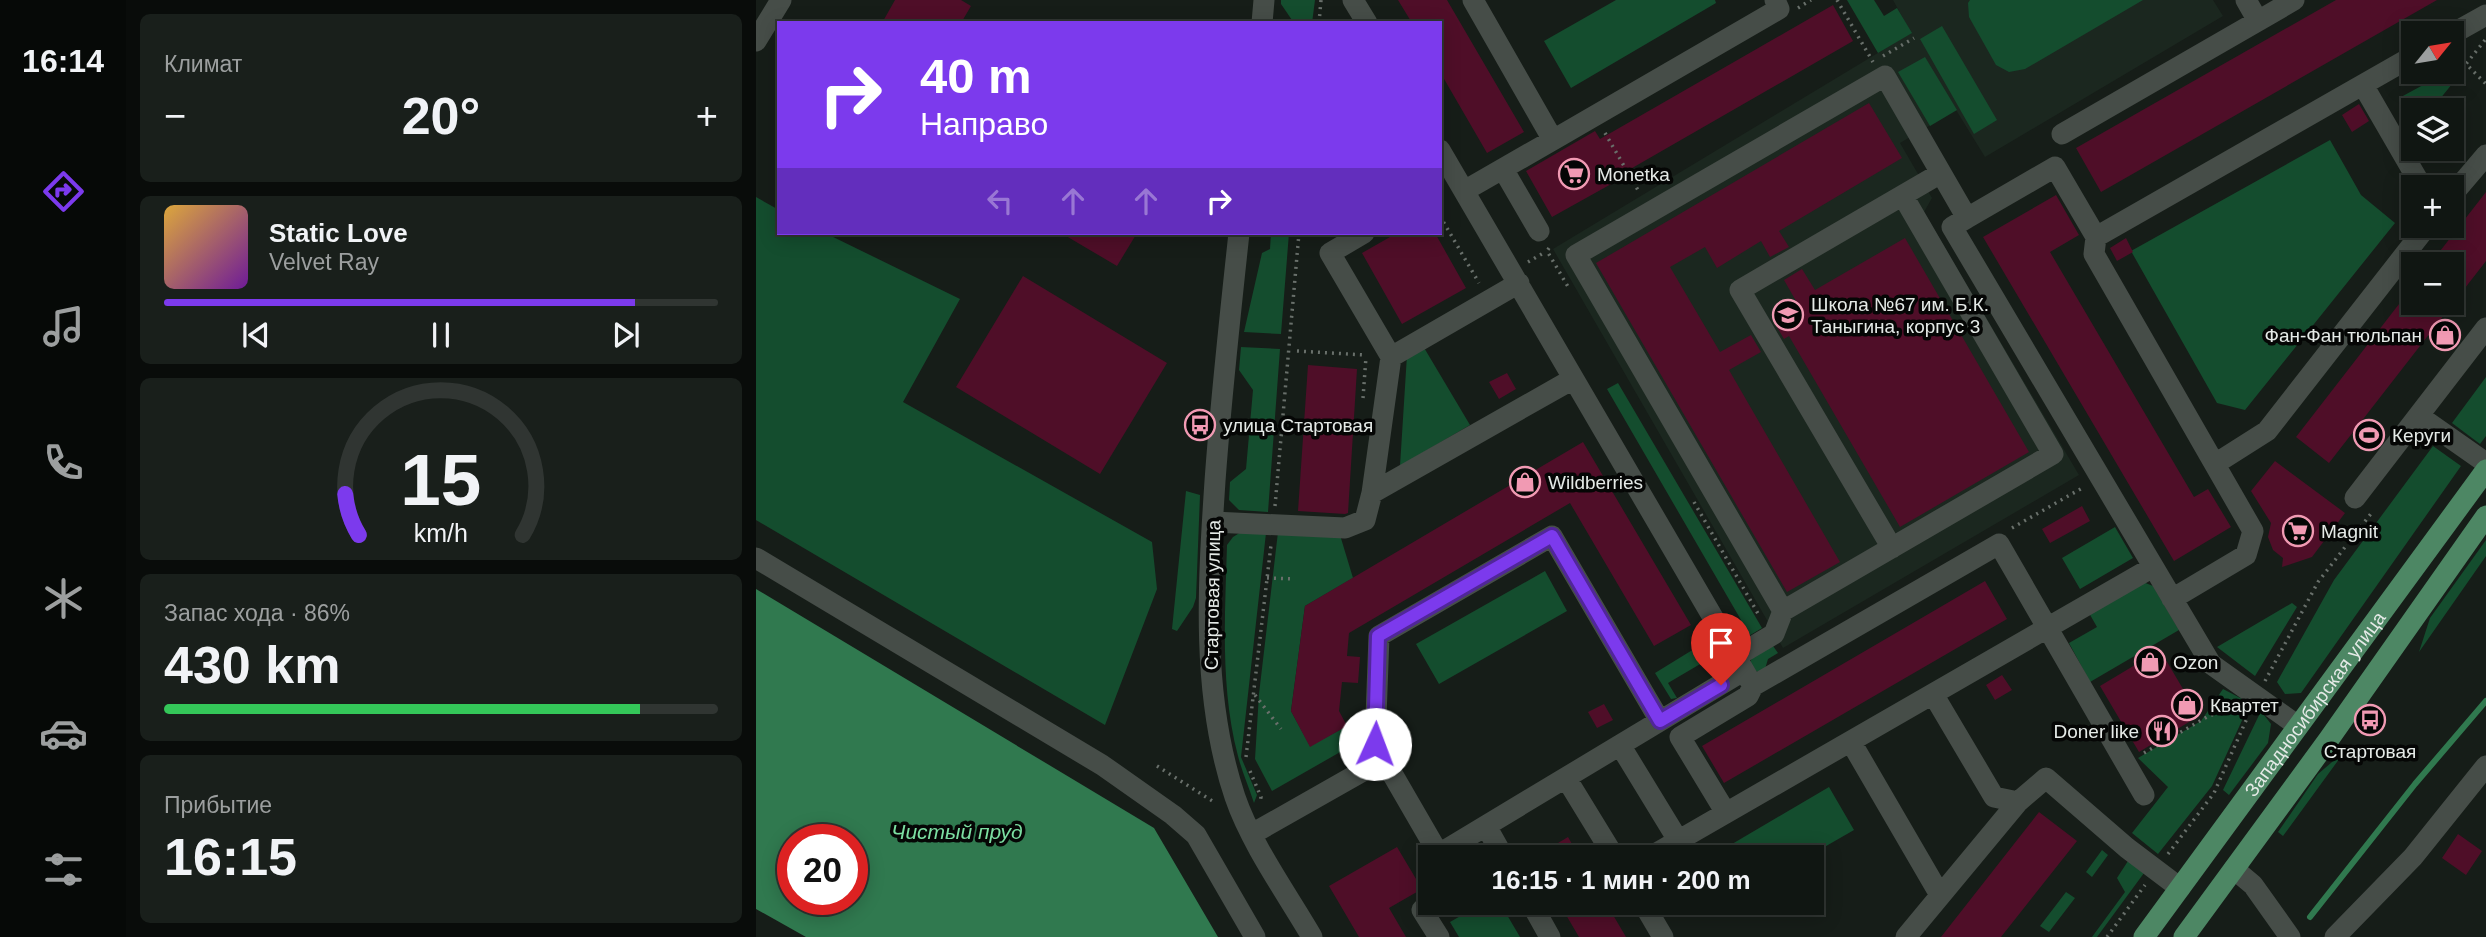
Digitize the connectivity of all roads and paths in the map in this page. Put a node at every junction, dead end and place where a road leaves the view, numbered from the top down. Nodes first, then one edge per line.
1 (781, 0) edge
2 (1265, 0) edge
3 (1321, 0) edge
4 (1353, 0) edge
5 (1473, 0) edge
6 (1774, 0) edge
7 (1837, 0) edge
8 (2246, 0) edge
9 (2294, 0) edge
10 (2486, 15) edge
11 (1262, 21) edge
12 (1319, 21) edge
13 (1366, 21) edge
14 (2258, 21) junction
15 (2464, 27) edge
16 (2486, 39) edge
17 (756, 41) edge
18 (1873, 62) dead end
19 (2401, 63) edge
20 (2486, 84) edge
21 (2363, 85) junction
22 (1599, 123) dead end
23 (2062, 134) dead end
24 (1553, 140) junction
25 (1442, 155) edge
26 (2486, 155) edge
27 (1503, 169) junction
28 (1941, 173) junction
29 (2415, 175) edge
30 (2464, 181) edge
31 (1454, 186) edge
32 (1638, 190) dead end
33 (1903, 196) junction
34 (1967, 218) junction
35 (1442, 219) edge
36 (1539, 231) dead end
37 (1239, 235) edge
38 (1299, 235) edge
39 (1361, 235) edge
40 (2096, 237) junction
41 (2418, 238) edge
42 (1518, 284) junction
43 (1482, 288) dead end
44 (2486, 328) edge
45 (1297, 351) dead end
46 (1387, 351) junction
47 (1573, 379) junction
48 (2419, 416) junction
49 (2486, 463) edge
50 (2215, 464) junction
51 (2486, 470) edge
52 (2092, 482) dead end
53 (1372, 493) junction
54 (2355, 498) dead end
55 (2378, 505) dead end
56 (2486, 516) edge
57 (1213, 522) junction
58 (1274, 524) junction
59 (1892, 548) junction
60 (2007, 557) junction
61 (756, 558) edge
62 (2153, 567) junction
63 (1266, 578) junction
64 (1294, 579) dead end
65 (2172, 599) junction
66 (1783, 611) junction
67 (2048, 628) junction
68 (1744, 672) junction
69 (1253, 693) junction
70 (1933, 694) junction
71 (2257, 695) junction
72 (1660, 721) junction
73 (2298, 726) junction
74 (1281, 729) dead end
75 (1851, 742) junction
76 (1620, 745) junction
77 (2135, 758) dead end
78 (1384, 759) junction
79 (1157, 766) dead end
80 (2486, 766) edge
81 (1566, 778) junction
82 (2144, 795) dead end
83 (2018, 802) junction
84 (1217, 807) dead end
85 (1726, 813) junction
86 (1486, 826) junction
87 (1260, 830) junction
88 (1678, 840) junction
89 (1434, 845) edge
90 (1457, 845) edge
91 (1497, 845) edge
92 (1607, 845) edge
93 (1670, 845) edge
94 (2234, 869) junction
95 (2156, 870) junction
96 (2180, 888) junction
97 (1940, 895) junction
98 (1425, 915) edge
99 (1538, 915) edge
100 (1650, 915) edge
101 (1255, 937) edge
102 (1311, 937) edge
103 (1439, 937) edge
104 (1550, 937) edge
105 (1663, 937) edge
106 (1906, 937) edge
107 (2107, 937) edge
108 (2144, 937) edge
109 (2184, 937) edge
110 (2290, 937) edge
111 (2335, 937) edge

1 - 17 street
2 - 11 street
3 - 12 path
4 - 13 street
5 - 24 street
6 - 24 street
7 - 18 path
8 - 14 street
9 - 14 street
10 - 15 street
14 - 23 street
16 - 20 path
19 - 21 street
21 - 29 street
21 - 40 street
22 - 32 path
24 - 27 street
25 - 31 street
26 - 30 street
27 - 31 street
27 - 36 street
28 - 33 street
28 - 34 street
28 - 66 street
31 - 42 street
33 - 59 street
33 - 59 street
34 - 40 street
34 - 62 street
35 - 43 path
37 - 57 street, Стартовая улица
38 - 58 path
39 - 46 street
40 - 50 street
41 - 50 street
42 - 46 street
42 - 47 street
44 - 48 street
45 - 46 path
46 - 53 street
47 - 53 street
47 - 68 street
48 - 49 street
48 - 54 street
50 - 65 street
51 - 73 main road, Западносибирская улица
52 - 60 path
53 - 58 street
55 - 71 path
56 - 94 main road, Западносибирская улица
57 - 58 street
57 - 87 street, Стартовая улица
58 - 63 path
59 - 66 street
60 - 67 street
60 - 68 street
61 - 101 street
62 - 65 street
62 - 67 street
63 - 64 path
63 - 69 path
65 - 71 street
66 - 68 street
67 - 70 street
67 - 82 street
68 - 72 street
68 - 85 street
69 - 74 path
69 - 87 path
70 - 75 street
70 - 83 street
71 - 73 street
71 - 77 path
71 - 95 path
72 - 76 street
72 - 78 street
73 - 96 main road, Западносибирская улица
75 - 85 street
75 - 97 street
76 - 81 street
76 - 88 street
78 - 87 street
78 - 89 street
79 - 84 path
80 - 111 street
81 - 86 street
81 - 92 street
83 - 95 street
83 - 97 street
85 - 88 street
86 - 90 street
86 - 91 street
87 - 102 street, Стартовая улица
88 - 93 street
94 - 109 main road, Западносибирская улица
94 - 110 street
95 - 96 street
95 - 107 path
96 - 108 main road, Западносибирская улица
97 - 106 street
98 - 103 street
99 - 104 street
100 - 105 street

